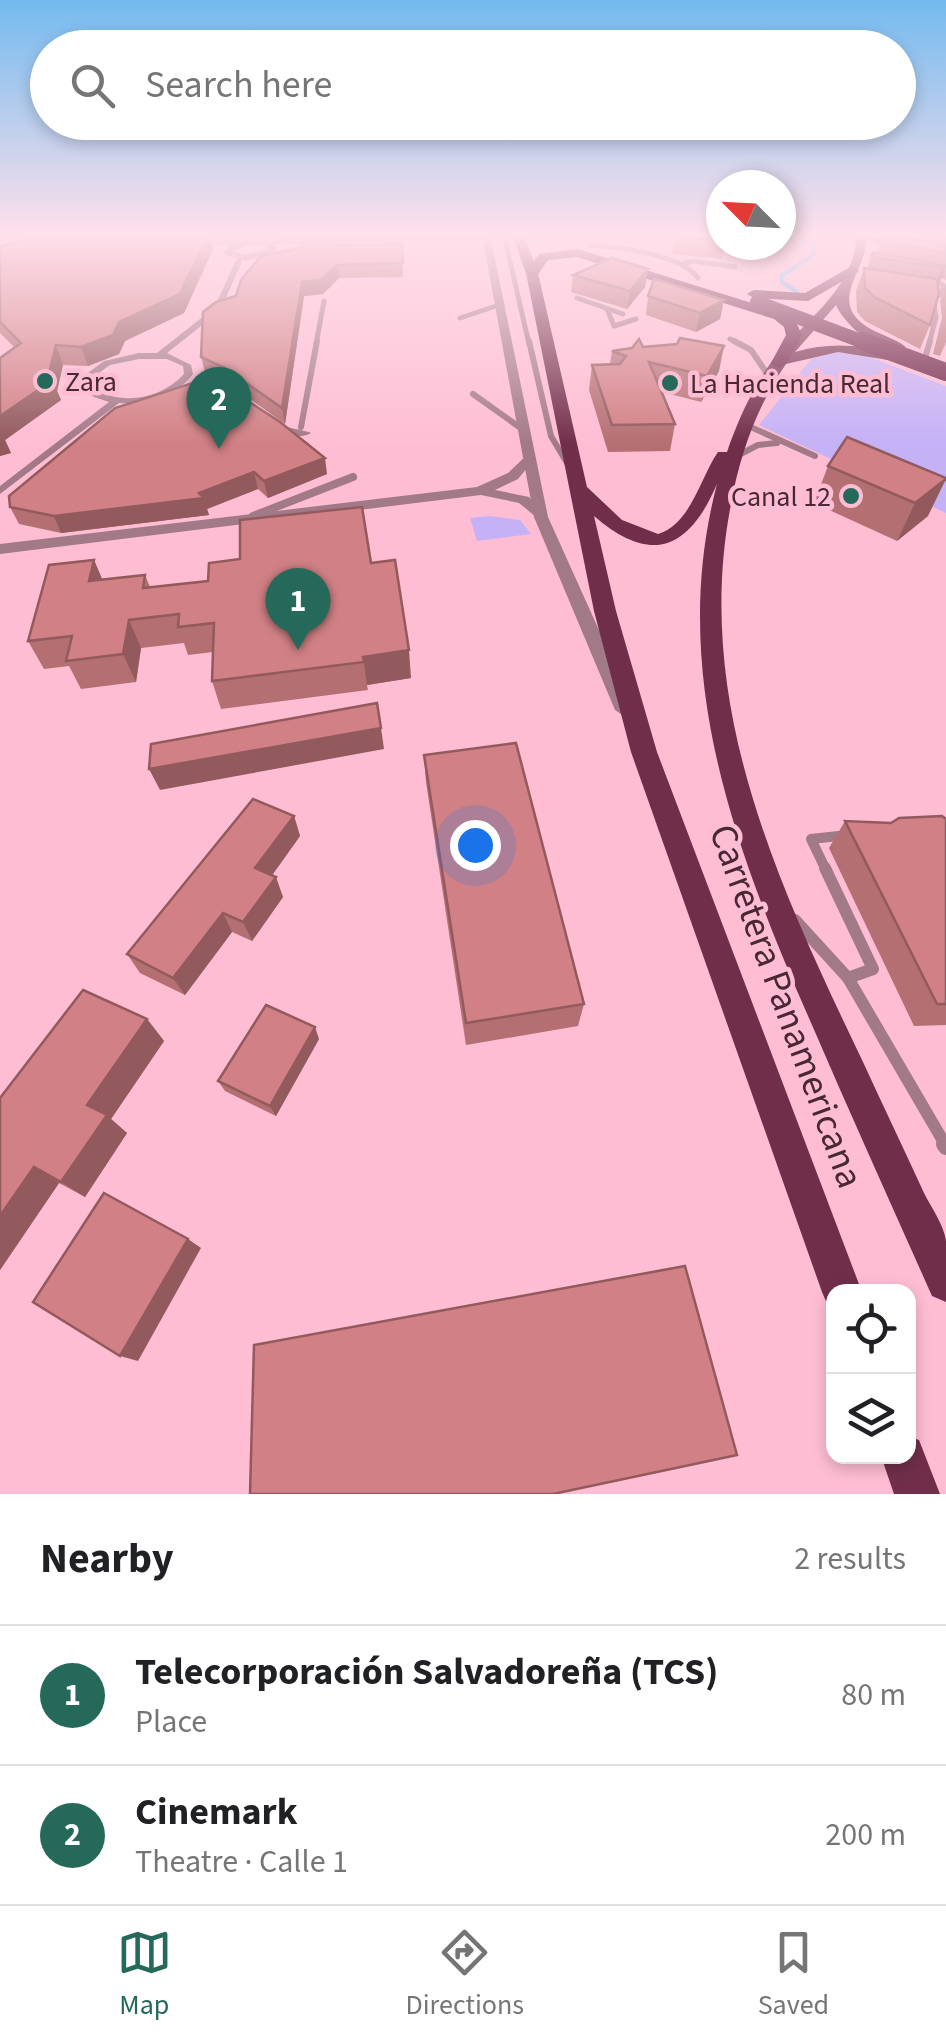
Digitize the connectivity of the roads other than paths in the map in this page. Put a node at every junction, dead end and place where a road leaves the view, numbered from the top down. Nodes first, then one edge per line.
1 (502, 304) edge
2 (219, 305) edge
3 (323, 305) edge
4 (500, 305) edge
5 (520, 305) edge
6 (539, 305) edge
7 (597, 305) edge
8 (741, 305) edge
9 (764, 305) edge
10 (826, 305) edge
11 (844, 305) edge
12 (934, 305) edge
13 (607, 308) junction
14 (624, 314) dead end
15 (460, 318) dead end
16 (636, 320) dead end
17 (730, 339) dead end
18 (160, 355) junction
19 (925, 358) junction
20 (775, 370) junction
21 (946, 372) edge
22 (184, 382) junction
23 (204, 385) edge
24 (473, 394) dead end
25 (117, 400) junction
26 (264, 418) edge
27 (522, 429) junction
28 (303, 430) joint
29 (738, 440) junction
30 (783, 443) junction
31 (815, 456) dead end
32 (528, 458) junction
33 (354, 477) dead end
34 (577, 481) junction
35 (0, 491) edge
36 (480, 491) junction
37 (250, 517) junction
38 (541, 517) junction
39 (0, 534) edge
40 (20, 544) junction
41 (0, 549) edge
42 (644, 752) junction
43 (870, 832) edge
44 (811, 839) junction
45 (857, 841) edge
46 (768, 892) junction
47 (848, 978) junction
48 (946, 1147) edge
49 (946, 1282) edge
50 (839, 1284) edge
51 (906, 1464) edge
52 (917, 1494) edge

1 - 27 street, Carretera Panamericana
2 - 18 street
3 - 28 lane
4 - 15 lane
5 - 34 lane
6 - 34 main road, Carretera Panamericana
7 - 13 lane
8 - 20 highway
9 - 21 highway, bridge
10 - 20 main road, Carretera Panamericana
11 - 19 main road
12 - 19 lane
13 - 14 lane
13 - 16 lane
17 - 20 lane
18 - 22 street
18 - 25 street
19 - 21 main road
20 - 21 main road
20 - 29 main road, Carretera Panamericana
22 - 23 street
22 - 25 street
24 - 27 lane
25 - 35 street
26 - 28 street
27 - 32 street, Carretera Panamericana
29 - 30 lane
29 - 30 lane
29 - 34 main road
29 - 46 main road, Carretera Panamericana
30 - 31 lane
32 - 36 street
32 - 38 street, Carretera Panamericana
33 - 37 lane
34 - 42 main road, Carretera Panamericana
36 - 37 street
36 - 38 street
37 - 40 street
38 - 42 street, Carretera Panamericana
39 - 40 street
40 - 41 street
42 - 50 main road, Carretera Panamericana
43 - 44 lane
44 - 45 lane
44 - 47 lane
46 - 47 lane
46 - 49 main road, Carretera Panamericana
47 - 48 lane
51 - 52 main road

